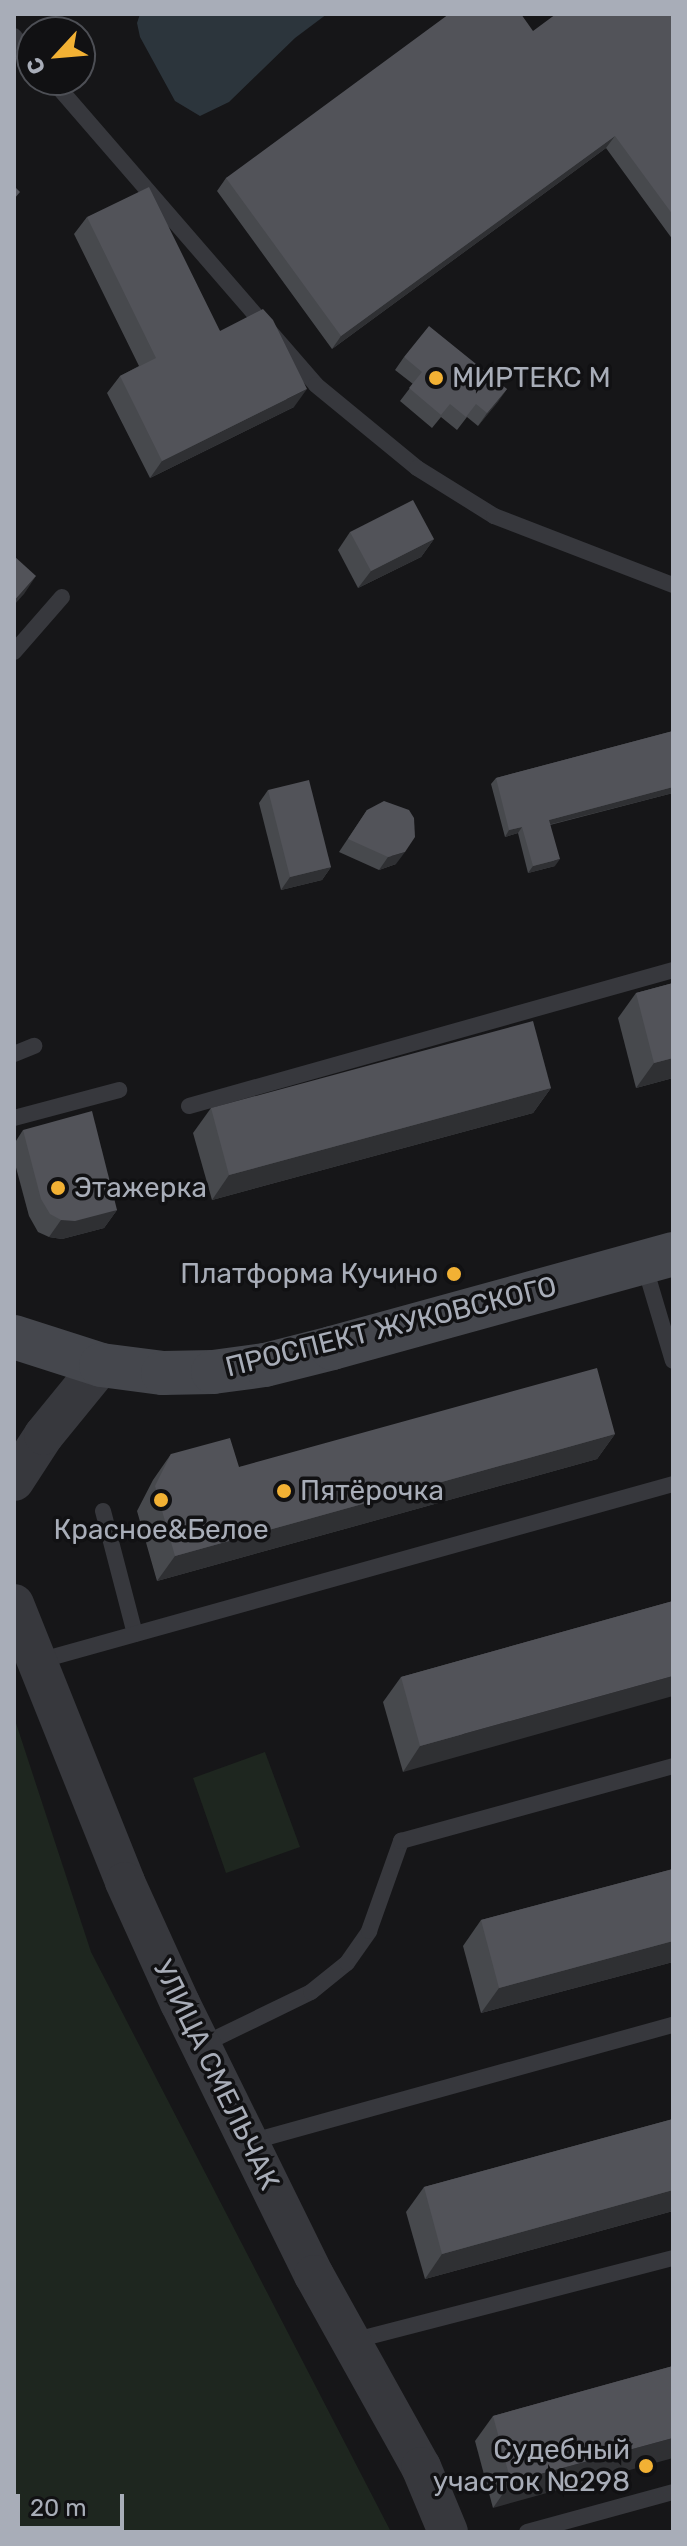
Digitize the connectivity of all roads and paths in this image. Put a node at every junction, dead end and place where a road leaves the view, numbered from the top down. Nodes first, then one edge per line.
1 (66, 96) edge
2 (673, 585) edge
3 (62, 597) dead end
4 (14, 652) edge
5 (673, 970) edge
6 (34, 1046) dead end
7 (14, 1054) edge
8 (119, 1090) dead end
9 (189, 1106) dead end
10 (14, 1118) edge
11 (659, 1259) edge
12 (14, 1337) edge
13 (673, 1361) edge
14 (101, 1365) junction
15 (19, 1463) edge
16 (673, 1484) edge
17 (103, 1511) dead end
18 (14, 1604) edge
19 (135, 1634) junction
20 (35, 1662) junction
21 (673, 1766) edge
22 (673, 2025) edge
23 (200, 2046) junction
24 (249, 2143) junction
25 (673, 2258) edge
26 (351, 2342) junction
27 (673, 2492) edge
28 (448, 2532) edge
29 (527, 2532) edge

1 - 2 lane
3 - 4 lane
5 - 9 lane
6 - 7 lane
8 - 10 lane
11 - 13 lane
11 - 14 main road, ПРОСПЕКТ ЖУКОВСКОГО
12 - 14 main road, ПРОСПЕКТ ЖУКОВСКОГО
14 - 15 street
16 - 19 lane
17 - 19 lane
18 - 20 street, УЛИЦА СМЕЛЬЧАК
19 - 20 lane
20 - 23 street, УЛИЦА СМЕЛЬЧАК
21 - 23 lane
22 - 24 lane
23 - 24 street, УЛИЦА СМЕЛЬЧАК
24 - 26 street, УЛИЦА СМЕЛЬЧАК
25 - 26 lane
26 - 28 street, УЛИЦА СМЕЛЬЧАК
27 - 29 lane

